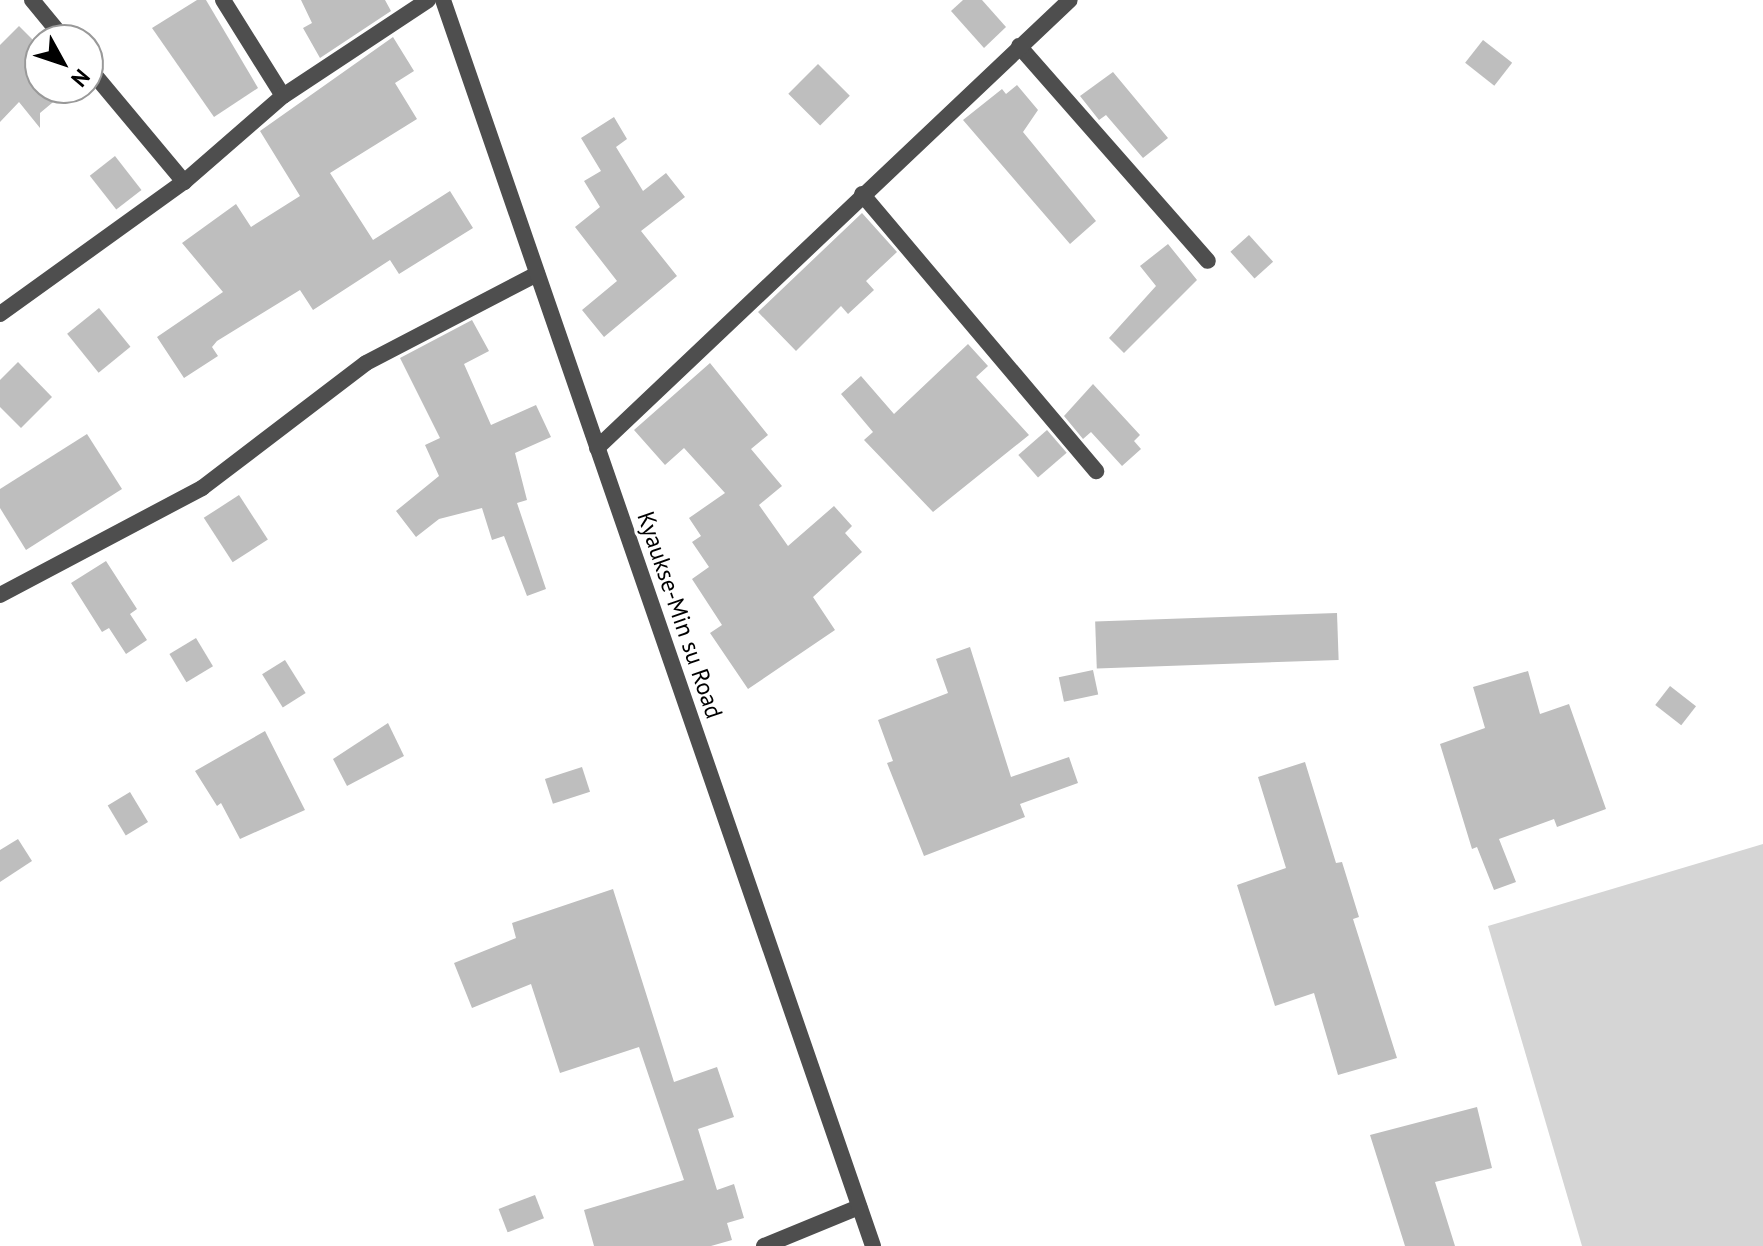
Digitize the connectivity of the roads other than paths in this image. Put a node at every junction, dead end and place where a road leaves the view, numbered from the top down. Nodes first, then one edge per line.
1 (32, 0) edge
2 (223, 0) edge
3 (428, 0) edge
4 (443, 0) edge
5 (1070, 0) edge
6 (52, 24) edge
7 (1019, 46) junction
8 (104, 86) edge
9 (283, 96) junction
10 (184, 182) junction
11 (862, 194) junction
12 (1208, 261) dead end
13 (537, 274) junction
14 (0, 314) edge
15 (597, 448) junction
16 (1096, 471) dead end
17 (0, 595) edge
18 (859, 1207) junction
19 (764, 1246) edge
20 (873, 1246) edge

1 - 6 street
2 - 9 street
3 - 9 street
4 - 13 street, Kyaukse-Min su Road
5 - 7 street
7 - 11 street
7 - 12 street
8 - 10 street
9 - 10 street
10 - 14 street
11 - 15 street
11 - 16 street
13 - 15 street, Kyaukse-Min su Road
13 - 17 street
15 - 18 street, Kyaukse-Min su Road
18 - 19 street
18 - 20 street, Kyaukse-Min su Road

